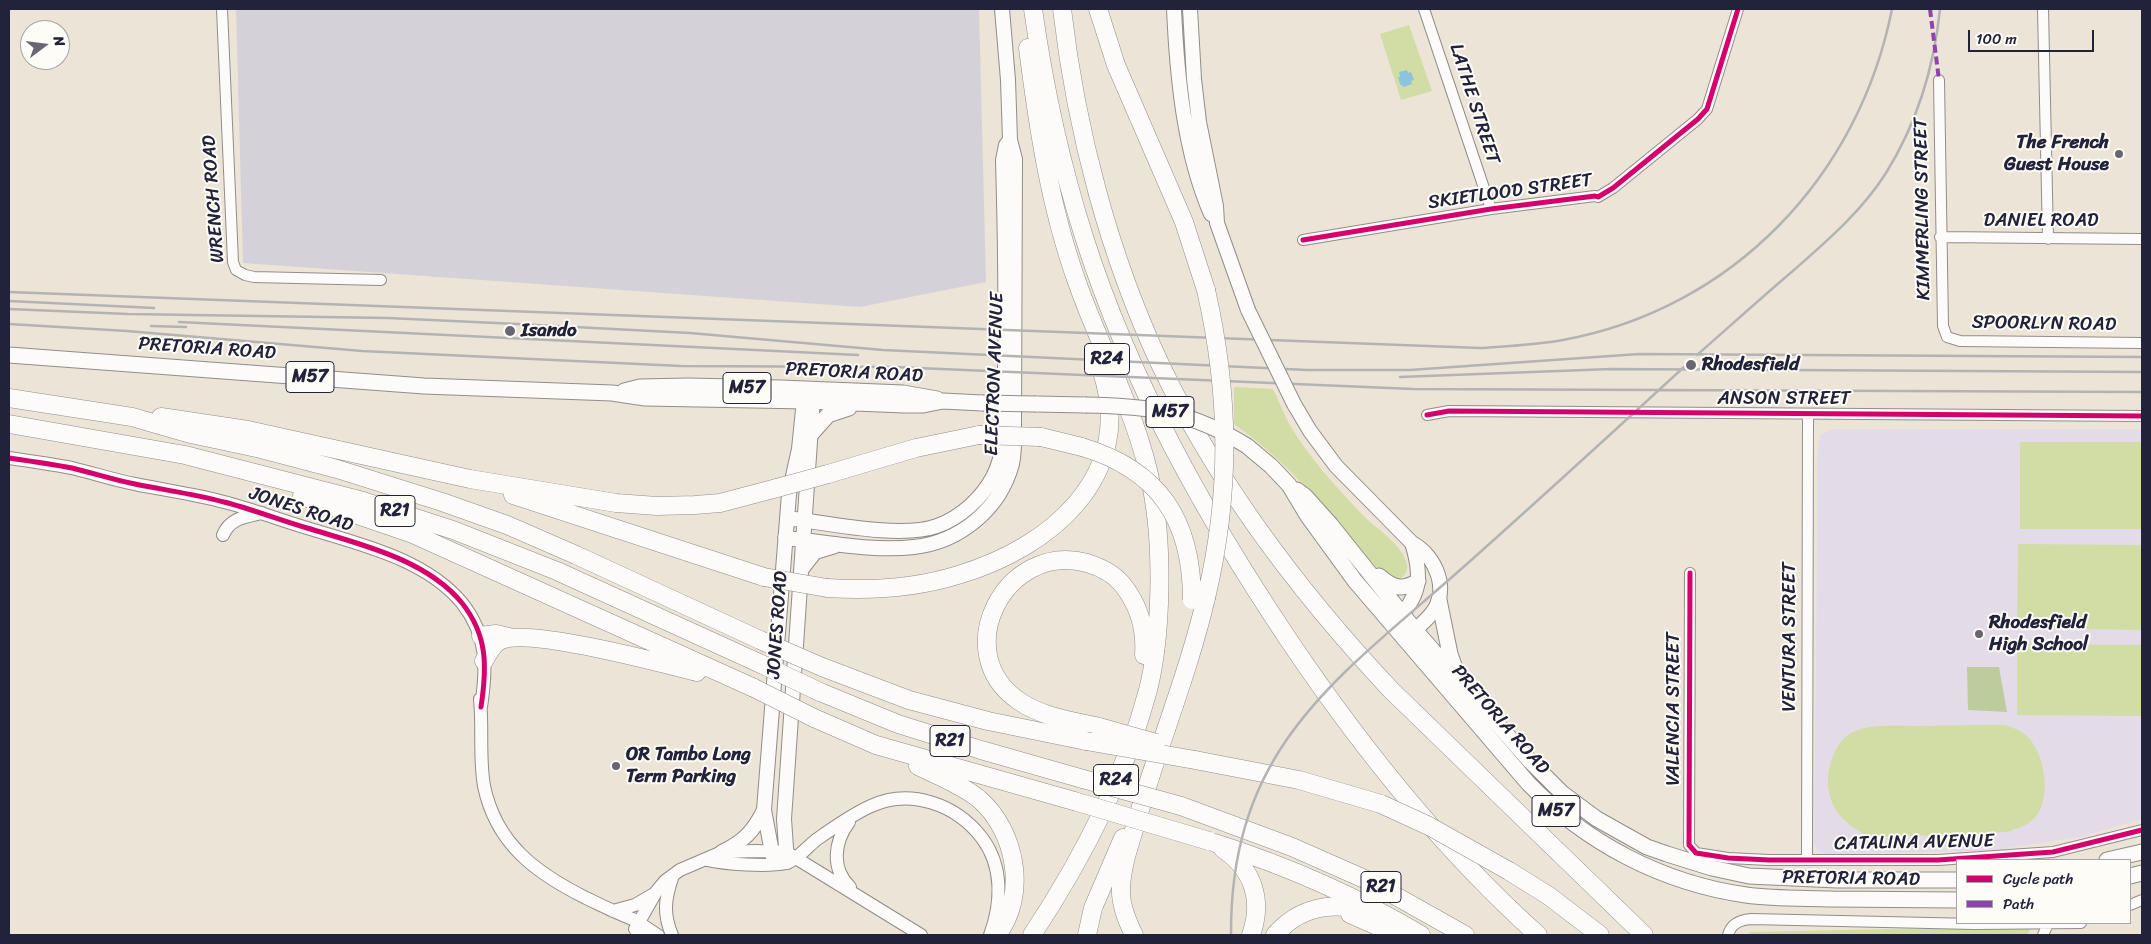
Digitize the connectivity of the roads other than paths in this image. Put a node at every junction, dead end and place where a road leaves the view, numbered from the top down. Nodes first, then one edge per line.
1 (222, 9) edge
2 (1002, 9) edge
3 (1025, 9) edge
4 (1033, 9) edge
5 (1062, 9) edge
6 (1098, 9) edge
7 (1174, 9) edge
8 (1190, 9) edge
9 (1424, 9) edge
10 (1738, 9) edge
11 (2043, 9) edge
12 (1939, 80) dead end
13 (1010, 140) junction
14 (1491, 209) junction
15 (1217, 223) junction
16 (1061, 232) junction
17 (1940, 237) junction
18 (2048, 239) junction
19 (2142, 239) edge
20 (1303, 240) dead end
21 (381, 280) dead end
22 (1947, 337) joint
23 (2142, 343) edge
24 (9, 355) edge
25 (809, 395) junction
26 (9, 398) edge
27 (943, 401) junction
28 (863, 404) junction
29 (1808, 414) junction
30 (1426, 415) dead end
31 (2142, 416) edge
32 (132, 418) junction
33 (9, 424) edge
34 (811, 434) junction
35 (9, 458) edge
36 (278, 478) junction
37 (470, 479) junction
38 (1289, 485) junction
39 (807, 492) junction
40 (262, 513) junction
41 (787, 518) junction
42 (805, 520) junction
43 (830, 523) junction
44 (223, 535) dead end
45 (785, 538) junction
46 (803, 540) junction
47 (1412, 543) junction
48 (843, 544) junction
49 (1357, 557) junction
50 (801, 570) junction
51 (1690, 573) dead end
52 (1418, 581) junction
53 (448, 591) junction
54 (1199, 599) junction
55 (1439, 600) junction
56 (1403, 614) junction
57 (1392, 626) junction
58 (1410, 635) junction
59 (480, 636) junction
60 (512, 638) junction
61 (484, 661) junction
62 (1460, 683) junction
63 (746, 685) junction
64 (481, 707) junction
65 (1142, 710) junction
66 (876, 745) junction
67 (1200, 758) junction
68 (1151, 773) junction
69 (764, 810) junction
70 (853, 816) junction
71 (2142, 830) edge
72 (1212, 842) junction
73 (1689, 844) joint
74 (722, 852) junction
75 (2142, 852) edge
76 (783, 858) junction
77 (1807, 859) junction
78 (2111, 859) edge
79 (706, 860) junction
80 (1113, 860) junction
81 (672, 875) junction
82 (1956, 880) edge
83 (656, 892) junction
84 (860, 897) junction
85 (1956, 900) edge
86 (613, 911) junction
87 (1956, 922) edge
88 (2048, 924) edge
89 (636, 926) edge
90 (1728, 933) edge
91 (659, 935) edge
92 (672, 935) edge
93 (921, 935) edge
94 (990, 935) edge
95 (998, 935) edge
96 (1032, 935) edge
97 (1087, 935) edge
98 (1099, 935) edge
99 (1134, 935) edge
100 (1251, 935) edge
101 (1275, 935) edge
102 (1293, 935) edge
103 (1398, 935) edge
104 (1408, 935) edge
105 (1421, 935) edge
106 (1465, 935) edge
107 (1538, 935) edge
108 (1600, 935) edge
109 (1644, 935) edge
110 (2043, 935) edge

1 - 21 street, WRENCH ROAD
2 - 13 main road, ELECTRON AVENUE
3 - 16 highway, R24
4 - 107 highway
5 - 109 highway
6 - 54 highway, R24, bridge
7 - 15 main road
8 - 15 main road
9 - 14 street, LATHE STREET
10 - 14 street, SKIETLOOD STREET
11 - 18 street
12 - 17 street, KIMMERLING STREET
13 - 43 main road, ELECTRON AVENUE
13 - 48 main road, ELECTRON AVENUE
14 - 20 street, SKIETLOOD STREET
15 - 47 main road, bridge
16 - 37 highway, bridge
16 - 65 highway, R24
17 - 18 street, DANIEL ROAD
17 - 22 street, KIMMERLING STREET
18 - 19 street, DANIEL ROAD
22 - 23 street, SPOORLYN ROAD
24 - 25 main road, PRETORIA ROAD / M57
25 - 27 main road, PRETORIA ROAD / M57
25 - 28 main road, PRETORIA ROAD / M57
25 - 34 main road, JONES ROAD
25 - 41 main road, JONES ROAD
26 - 32 highway, R21
27 - 28 main road, PRETORIA ROAD / M57
27 - 38 main road, PRETORIA ROAD / M57, bridge
28 - 34 main road
29 - 30 street, ANSON STREET
29 - 31 street, ANSON STREET
29 - 77 street, VENTURA STREET
32 - 37 highway
32 - 67 highway, R21, bridge
33 - 36 highway, R21
34 - 39 main road, JONES ROAD
35 - 40 street, JONES ROAD
36 - 63 highway
36 - 106 highway, R21, bridge
37 - 54 highway, bridge
38 - 49 main road, PRETORIA ROAD / M57
38 - 57 main road, PRETORIA ROAD / M57
39 - 42 main road, JONES ROAD
39 - 43 main road
40 - 44 street
40 - 53 street, JONES ROAD
41 - 42 main road, ELECTRON AVENUE
41 - 45 main road, JONES ROAD
42 - 43 main road, ELECTRON AVENUE
42 - 46 main road, JONES ROAD
45 - 46 main road, ELECTRON AVENUE
45 - 69 main road, JONES ROAD
46 - 48 main road, ELECTRON AVENUE
46 - 50 main road, JONES ROAD
47 - 52 main road
47 - 55 main road
48 - 50 main road
49 - 52 main road
49 - 56 main road, PRETORIA ROAD / M57
50 - 76 main road, JONES ROAD
51 - 73 street, VALENCIA STREET
52 - 56 main road
53 - 59 street, JONES ROAD
53 - 64 street, JONES ROAD
54 - 68 highway, R24
55 - 58 main road
55 - 62 main road
56 - 57 main road
56 - 58 main road, PRETORIA ROAD / M57
57 - 58 main road, PRETORIA ROAD / M57
58 - 62 main road, PRETORIA ROAD / M57
58 - 85 main road, PRETORIA ROAD / M57
59 - 60 highway
59 - 61 street, JONES ROAD
60 - 61 highway
60 - 63 highway
61 - 64 street, JONES ROAD
62 - 82 main road, PRETORIA ROAD / M57
63 - 66 highway, bridge
64 - 86 street, JONES ROAD
65 - 67 highway, bridge
65 - 96 highway, R24
66 - 72 highway, bridge
66 - 95 highway
67 - 108 highway, R21, bridge
68 - 80 highway, R24
68 - 99 highway
69 - 74 main road
69 - 76 main road
70 - 76 street
70 - 84 street
70 - 94 street
71 - 77 street, CATALINA AVENUE
72 - 100 highway
72 - 105 highway
73 - 77 street, CATALINA AVENUE
74 - 76 street
74 - 79 street
75 - 78 main road
76 - 79 street
76 - 84 street
79 - 81 street
80 - 97 highway
80 - 98 highway
81 - 83 street
81 - 92 street
83 - 86 street
83 - 89 street
84 - 93 street
86 - 89 street, JONES ROAD
87 - 90 street
88 - 110 street
89 - 91 street
101 - 104 highway
102 - 103 highway

